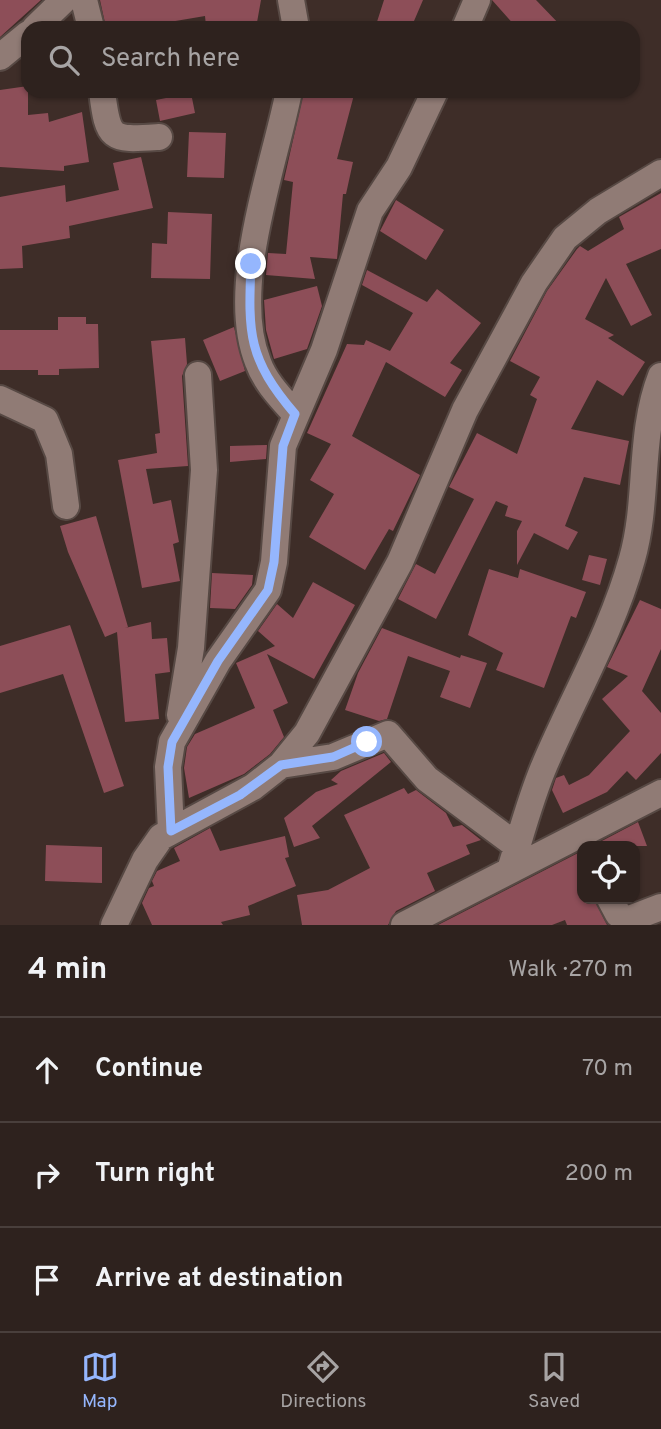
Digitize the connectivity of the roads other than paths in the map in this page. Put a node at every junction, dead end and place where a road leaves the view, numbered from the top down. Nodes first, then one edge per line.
1 (64, 0) edge
2 (85, 0) edge
3 (291, 0) edge
4 (477, 0) edge
5 (42, 21) edge
6 (90, 21) edge
7 (295, 21) edge
8 (468, 21) edge
9 (21, 40) edge
10 (0, 57) edge
11 (103, 98) edge
12 (287, 98) edge
13 (432, 98) edge
14 (159, 137) dead end
15 (661, 173) edge
16 (198, 375) dead end
17 (661, 376) edge
18 (0, 399) edge
19 (295, 414) junction
20 (66, 506) dead end
21 (178, 727) junction
22 (281, 765) junction
23 (661, 793) edge
24 (171, 831) junction
25 (581, 841) edge
26 (577, 842) edge
27 (514, 858) junction
28 (614, 904) edge
29 (661, 907) edge
30 (114, 925) edge
31 (404, 925) edge

1 - 5 street
2 - 6 street
3 - 7 street
4 - 8 street
9 - 10 street
11 - 14 street
12 - 19 street
13 - 19 street
15 - 22 street
16 - 21 street
17 - 27 street
18 - 20 street
19 - 21 street
21 - 24 street
22 - 24 street
22 - 27 street
23 - 25 street
24 - 30 street
26 - 27 street
27 - 31 street
28 - 29 street

